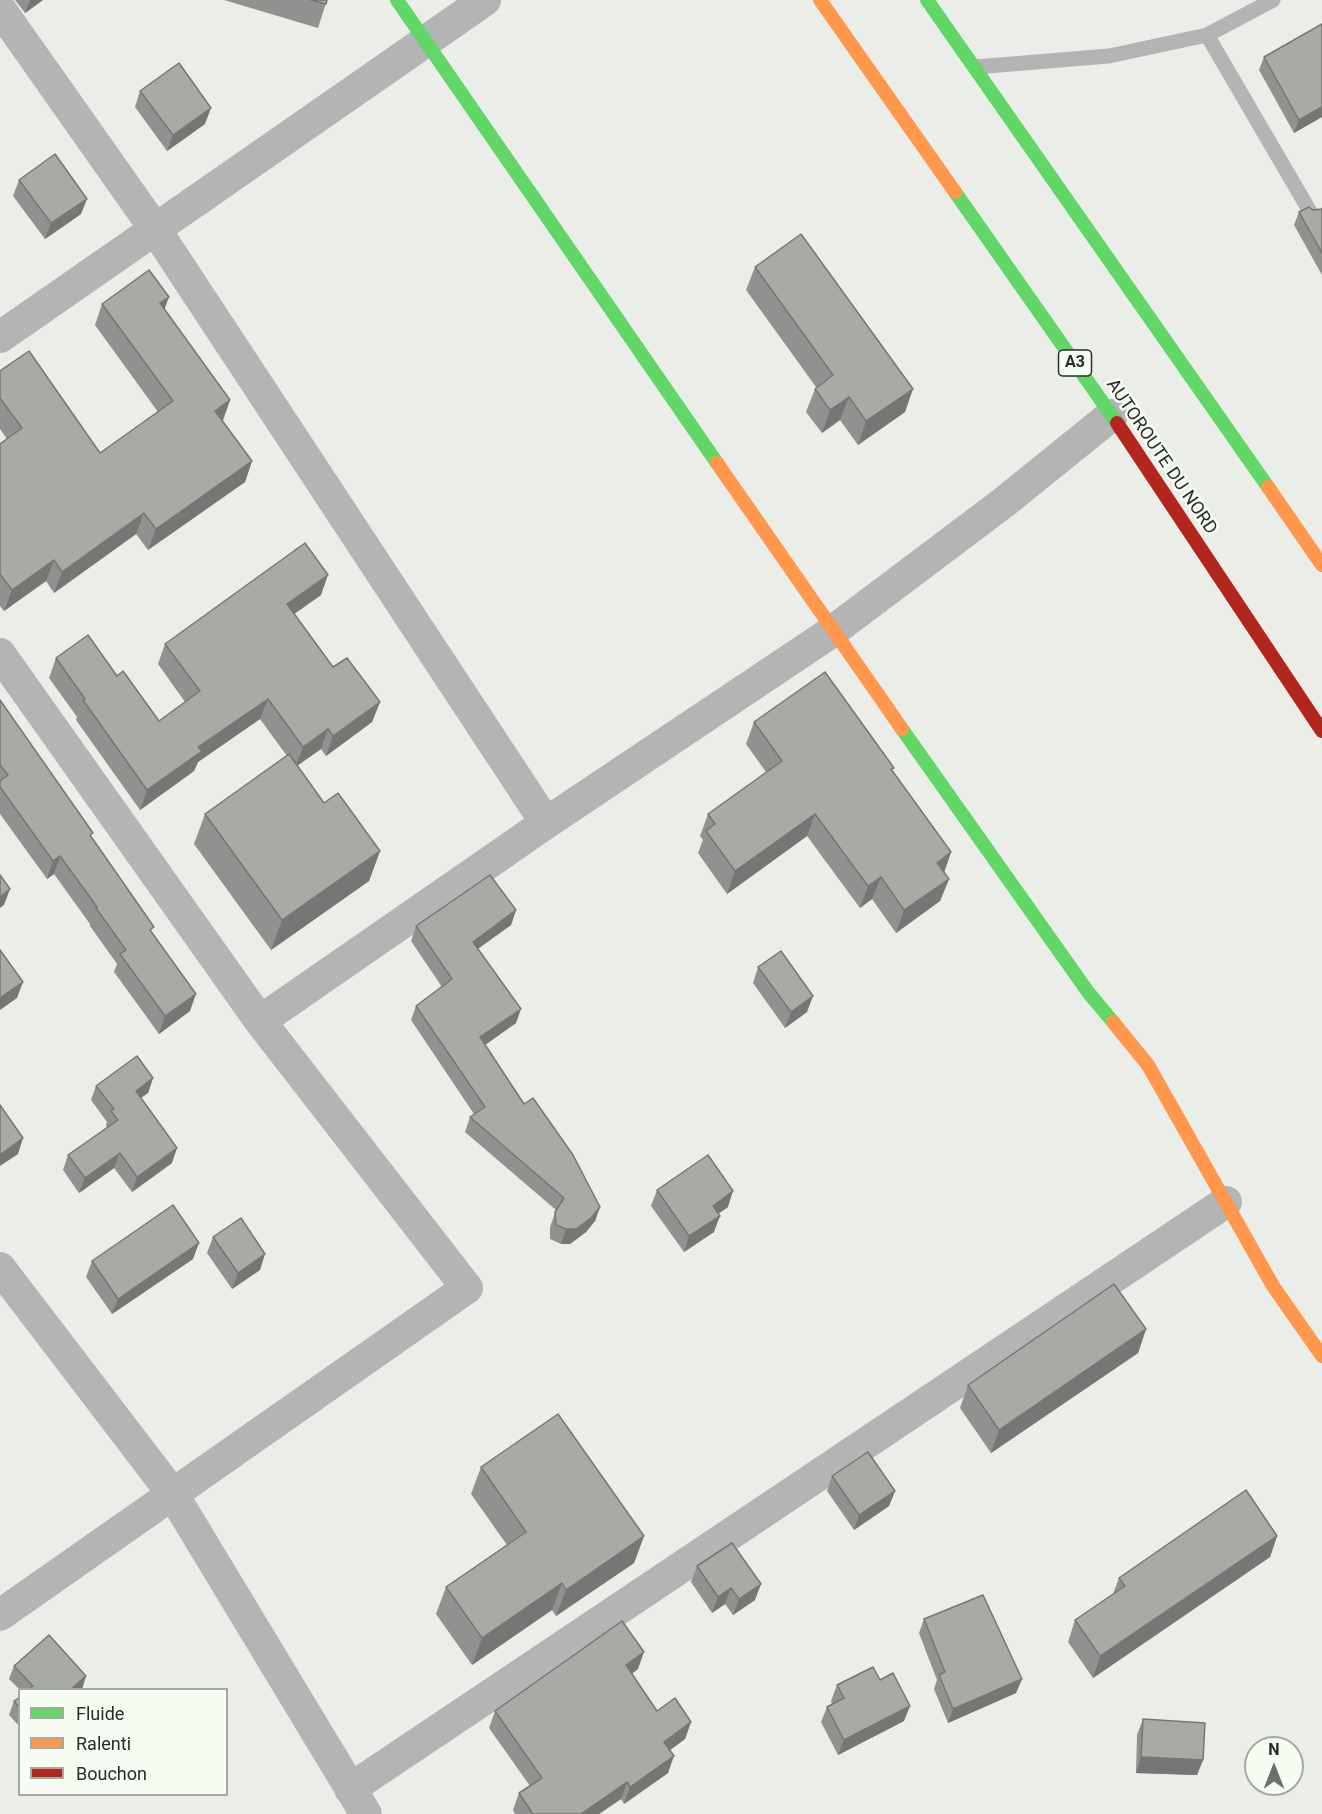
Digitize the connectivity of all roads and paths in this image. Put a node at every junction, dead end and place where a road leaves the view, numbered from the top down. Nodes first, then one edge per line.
1 (397, 0) edge
2 (485, 0) edge
3 (820, 0) edge
4 (927, 0) edge
5 (1273, 0) edge
6 (0, 9) edge
7 (1207, 35) junction
8 (426, 41) junction
9 (974, 67) junction
10 (1312, 215) edge
11 (155, 229) junction
12 (0, 337) edge
13 (1112, 415) junction
14 (1322, 565) edge
15 (833, 631) junction
16 (0, 654) edge
17 (1322, 731) edge
18 (546, 823) junction
19 (260, 1021) junction
20 (1226, 1202) junction
21 (0, 1268) edge
22 (1322, 1356) edge
23 (172, 1493) junction
24 (0, 1615) edge
25 (358, 1802) edge

1 - 8 main road
2 - 8 street
3 - 13 main road, AUTOROUTE DU NORD / A3
4 - 9 main road
5 - 7 lane
6 - 11 street
7 - 9 lane
7 - 10 lane
8 - 11 street
8 - 15 main road
9 - 14 main road
11 - 12 street
11 - 18 street
13 - 15 street
13 - 17 main road, AUTOROUTE DU NORD / A3
15 - 18 street
15 - 20 main road
16 - 19 street
18 - 19 street
19 - 23 street
20 - 22 main road
20 - 25 street
21 - 23 street
23 - 24 street
23 - 25 street

